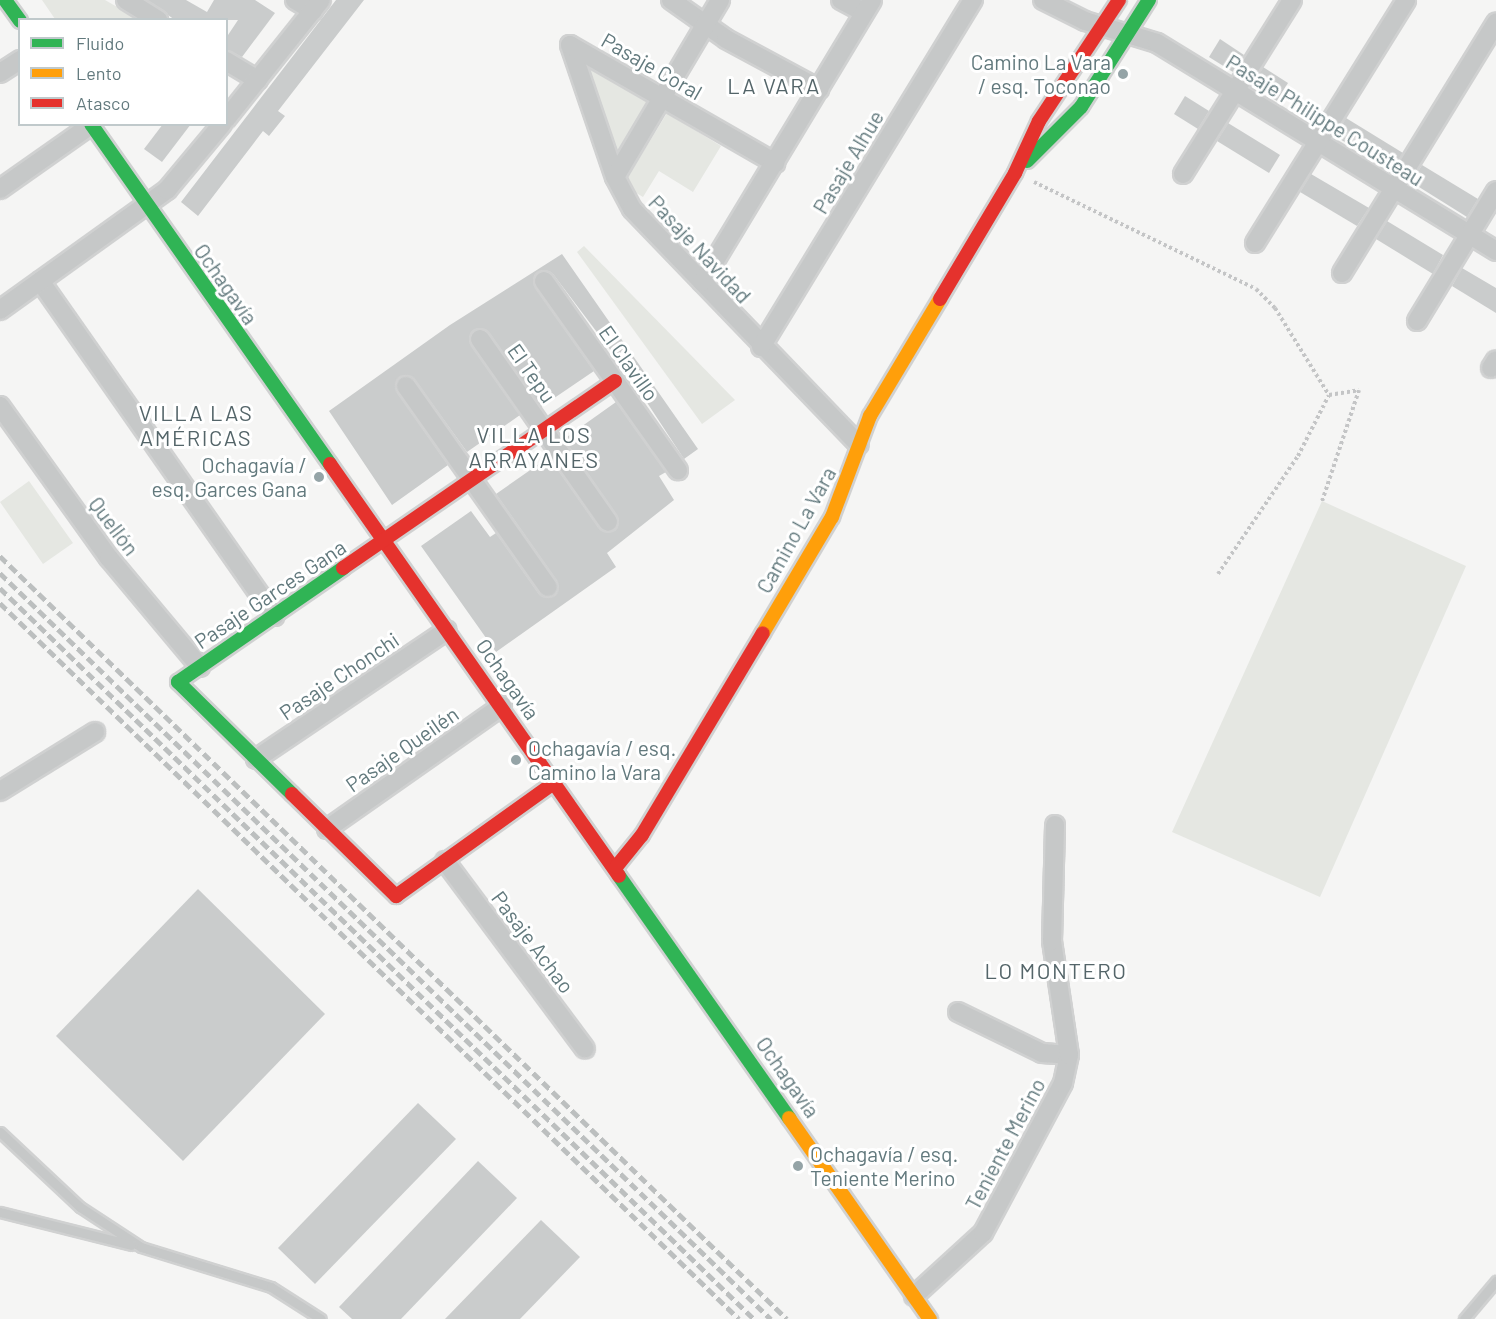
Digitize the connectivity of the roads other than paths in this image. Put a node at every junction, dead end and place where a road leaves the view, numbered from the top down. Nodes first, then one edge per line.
1 (5, 0) edge
2 (126, 0) edge
3 (295, 0) edge
4 (671, 0) edge
5 (720, 0) edge
6 (841, 0) edge
7 (973, 0) edge
8 (1043, 0) edge
9 (1119, 0) edge
10 (1149, 0) edge
11 (1292, 0) edge
12 (1406, 0) edge
13 (317, 5) edge
14 (868, 6) edge
15 (18, 18) edge
16 (155, 18) edge
17 (706, 23) junction
18 (1496, 23) edge
19 (1103, 28) junction
20 (1128, 36) junction
21 (570, 45) joint
22 (18, 61) edge
23 (228, 62) edge
24 (0, 73) edge
25 (258, 80) junction
26 (819, 89) junction
27 (1235, 91) junction
28 (662, 98) junction
29 (228, 117) edge
30 (90, 126) edge
31 (92, 126) edge
32 (220, 126) edge
33 (1318, 142) junction
34 (775, 163) junction
35 (1015, 173) junction
36 (1183, 174) dead end
37 (615, 177) junction
38 (0, 189) edge
39 (1394, 189) junction
40 (1496, 191) edge
41 (147, 206) junction
42 (1469, 235) junction
43 (1255, 243) dead end
44 (1496, 251) edge
45 (1342, 273) dead end
46 (40, 281) junction
47 (544, 281) dead end
48 (702, 282) junction
49 (0, 310) edge
50 (1417, 321) dead end
51 (480, 339) dead end
52 (762, 347) junction
53 (615, 381) junction
54 (406, 386) dead end
55 (0, 406) edge
56 (544, 430) junction
57 (859, 445) junction
58 (678, 470) dead end
59 (472, 480) junction
60 (608, 522) dead end
61 (385, 541) junction
62 (548, 587) dead end
63 (275, 616) junction
64 (447, 630) junction
65 (200, 667) junction
66 (501, 706) junction
67 (95, 732) dead end
68 (256, 759) junction
69 (555, 782) junction
70 (0, 791) edge
71 (1055, 825) dead end
72 (327, 829) junction
73 (445, 861) junction
74 (616, 867) junction
75 (958, 1012) dead end
76 (585, 1049) dead end
77 (1069, 1055) junction
78 (0, 1132) edge
79 (0, 1212) edge
80 (141, 1247) junction
81 (1496, 1281) edge
82 (914, 1296) junction
83 (321, 1319) edge
84 (930, 1319) edge
85 (1464, 1319) edge

1 - 15 street
2 - 16 street
3 - 13 street
4 - 17 street
5 - 17 street
6 - 14 street
7 - 52 street, Pasaje Alhue
8 - 19 street, Pasaje Philippe Cousteau
9 - 19 street, Camino La Vara
10 - 20 street, Camino La Vara
11 - 27 street
12 - 33 street
13 - 25 street
14 - 26 street
17 - 26 street
17 - 28 street
18 - 39 street
19 - 20 street, Pasaje Philippe Cousteau
19 - 35 street, Camino La Vara
20 - 27 street, Pasaje Philippe Cousteau
20 - 35 street, Camino La Vara
21 - 28 street, Pasaje Coral
21 - 37 street, Pasaje Navidad
22 - 24 street
23 - 25 street
25 - 29 street
26 - 34 street
27 - 33 street, Pasaje Philippe Cousteau
27 - 36 street
28 - 34 street, Pasaje Coral
28 - 37 street
30 - 38 street
31 - 41 street, Ochagavía
32 - 41 street
33 - 39 street, Pasaje Philippe Cousteau
33 - 43 street
34 - 48 street
35 - 57 street, Camino La Vara
37 - 48 street, Pasaje Navidad
39 - 42 street, Pasaje Philippe Cousteau
39 - 45 street
40 - 42 street
41 - 46 street
41 - 61 street, Ochagavía
42 - 44 street, Pasaje Philippe Cousteau
42 - 50 street
46 - 49 street
46 - 63 street
47 - 53 street, El Clavillo
48 - 52 street, Pasaje Navidad
51 - 56 street, El Tepu
52 - 57 street, Pasaje Navidad
53 - 56 street, Pasaje Garces Gana
53 - 58 street, El Clavillo
54 - 59 street
55 - 65 street, Quellón
56 - 59 street, Pasaje Garces Gana
56 - 60 street, El Tepu
57 - 74 street, Camino La Vara
59 - 61 street, Pasaje Garces Gana
59 - 62 street
61 - 63 street, Pasaje Garces Gana
61 - 64 street, Ochagavía
63 - 65 street, Pasaje Garces Gana
64 - 66 street, Ochagavía
64 - 68 street, Pasaje Chonchi
65 - 68 street, Pasaje Garces Gana
66 - 69 street, Ochagavía
66 - 72 street, Pasaje Queilén
67 - 70 street
68 - 72 street
69 - 73 street
69 - 74 street, Ochagavía
71 - 77 street, Teniente Merino
72 - 73 street
73 - 76 street, Pasaje Achao
74 - 82 street, Ochagavía
75 - 77 street, Teniente Merino
77 - 82 street, Teniente Merino
78 - 80 lane
79 - 80 lane
80 - 83 lane
81 - 85 lane
82 - 84 street, Ochagavía

